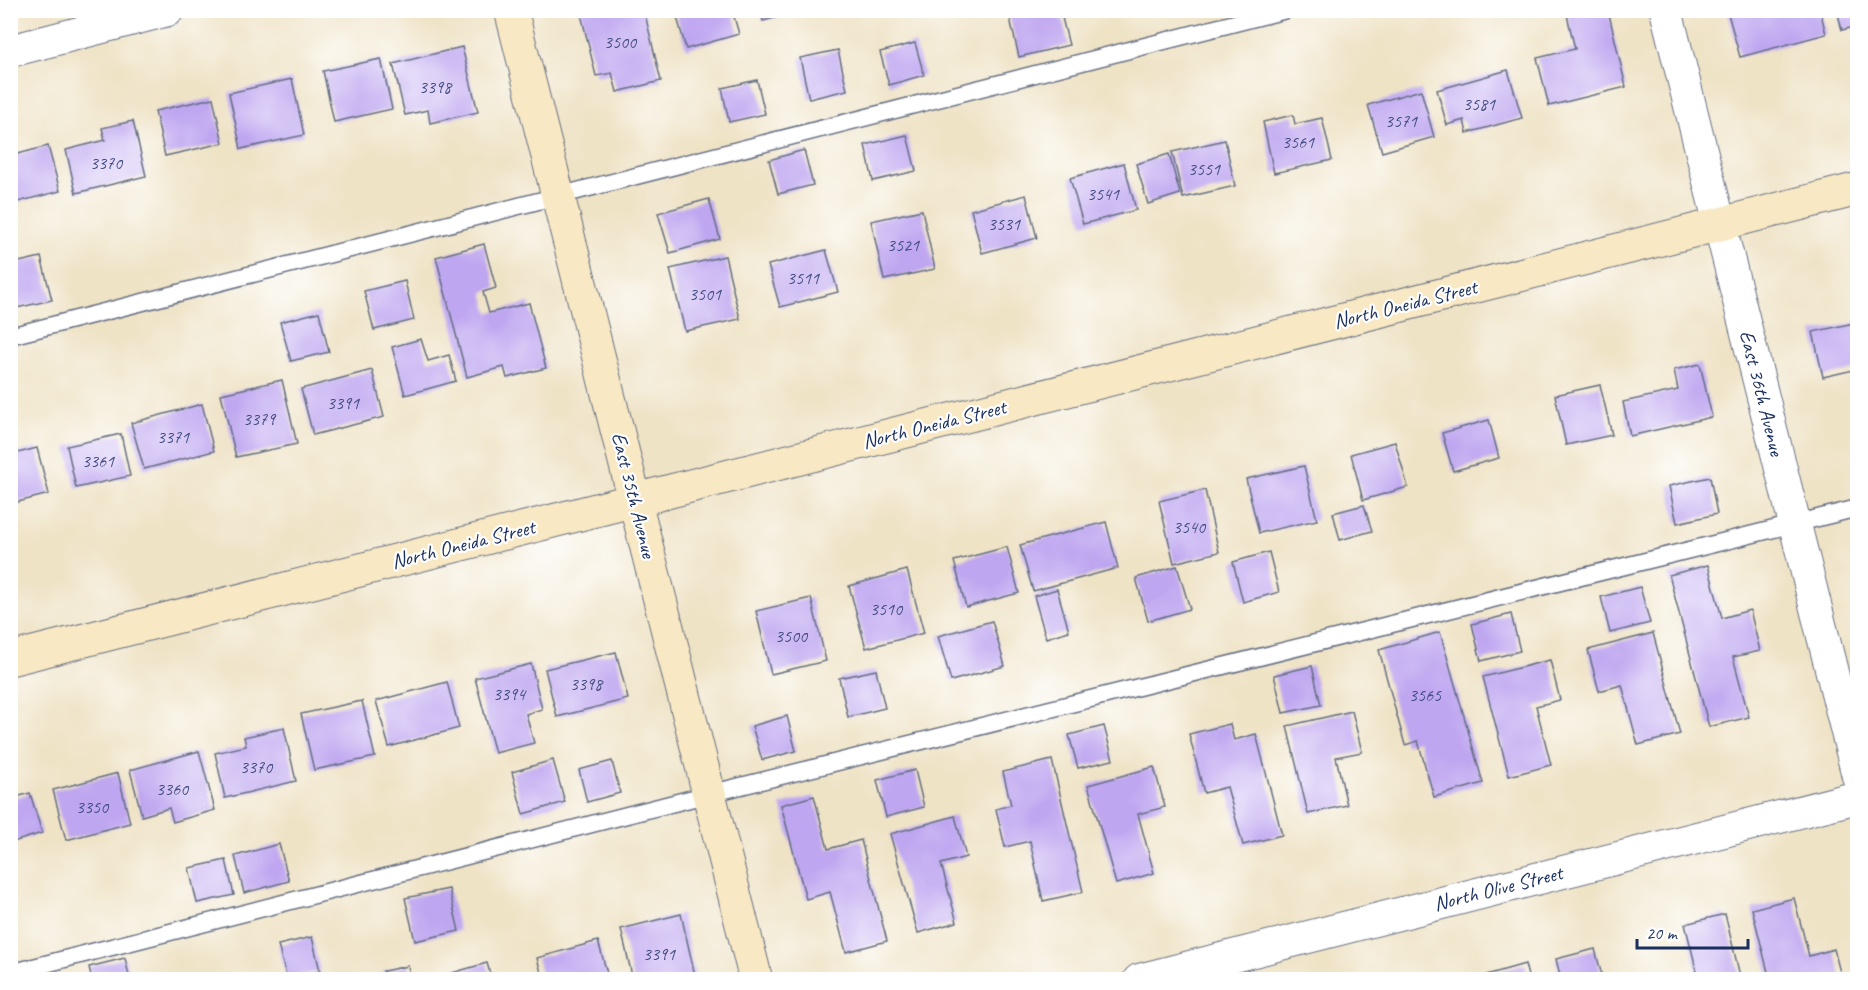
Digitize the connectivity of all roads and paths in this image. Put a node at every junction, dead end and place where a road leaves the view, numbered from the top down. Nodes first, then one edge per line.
1 (168, 10) edge
2 (511, 10) edge
3 (1286, 10) edge
4 (1666, 10) edge
5 (10, 51) edge
6 (1857, 189) edge
7 (558, 195) junction
8 (1719, 224) junction
9 (10, 336) edge
10 (635, 500) junction
11 (1857, 508) edge
12 (1795, 524) junction
13 (10, 659) edge
14 (1857, 776) edge
15 (709, 794) junction
16 (1857, 796) edge
17 (10, 973) edge
18 (756, 980) edge
19 (1139, 980) edge

1 - 5 street
2 - 7 street, East 35th Avenue
3 - 7 lane
4 - 8 street, East 36th Avenue
6 - 8 street, North Oneida Street
7 - 9 lane
7 - 10 street, East 35th Avenue
8 - 10 street, North Oneida Street
8 - 12 street, East 36th Avenue
10 - 13 street, North Oneida Street
10 - 15 street, East 35th Avenue
11 - 12 lane
12 - 14 street, East 36th Avenue
12 - 15 lane
15 - 17 lane
15 - 18 street, East 35th Avenue
16 - 19 street, North Olive Street

